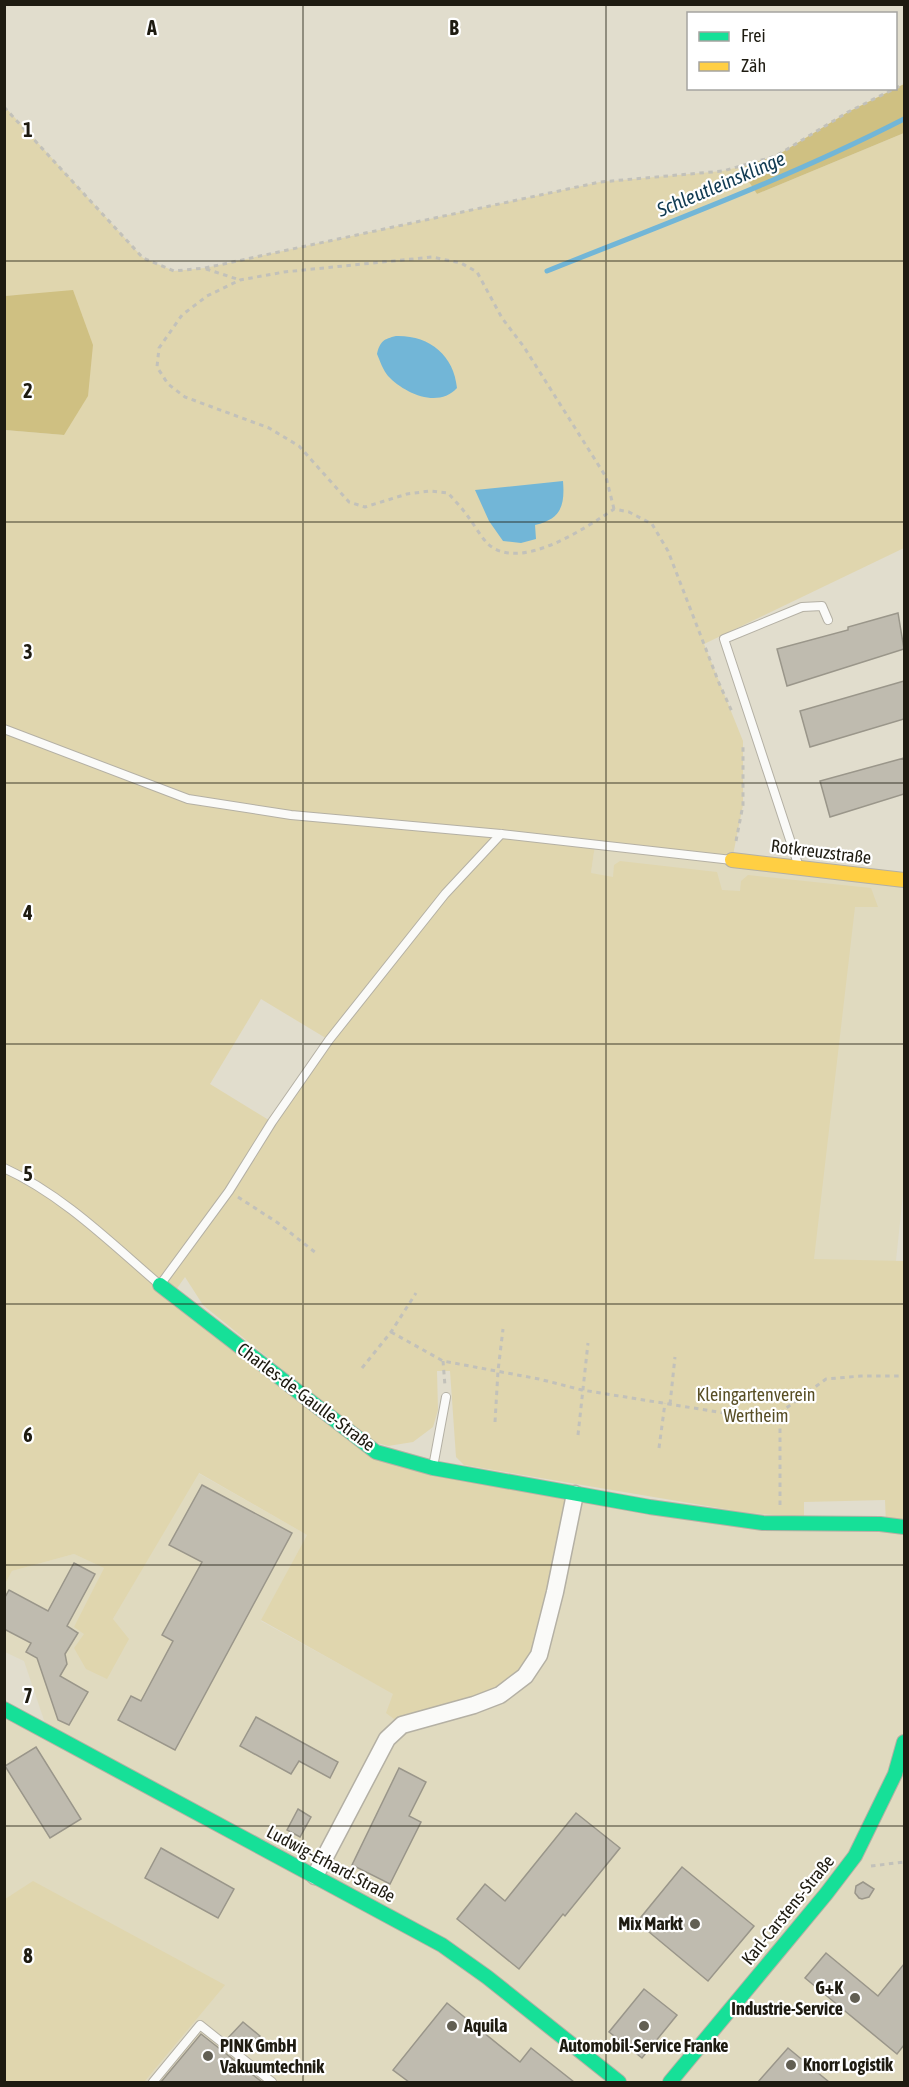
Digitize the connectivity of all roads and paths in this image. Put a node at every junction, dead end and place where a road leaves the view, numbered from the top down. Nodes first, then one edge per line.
1 (892, 90) edge
2 (4, 107) edge
3 (205, 268) junction
4 (240, 280) junction
5 (614, 509) junction
6 (828, 620) dead end
7 (733, 714) dead end
8 (4, 729) edge
9 (743, 741) dead end
10 (501, 834) junction
11 (732, 860) junction
12 (799, 868) junction
13 (904, 880) edge
14 (4, 1168) edge
15 (229, 1191) junction
16 (316, 1253) dead end
17 (160, 1285) junction
18 (416, 1293) dead end
19 (503, 1329) dead end
20 (391, 1332) junction
21 (588, 1343) dead end
22 (675, 1357) dead end
23 (443, 1361) junction
24 (362, 1368) dead end
25 (498, 1371) junction
26 (904, 1376) edge
27 (582, 1390) junction
28 (446, 1397) joint
29 (668, 1404) junction
30 (495, 1422) dead end
31 (780, 1422) junction
32 (578, 1435) dead end
33 (659, 1448) dead end
34 (433, 1468) junction
35 (575, 1494) junction
36 (780, 1524) junction
37 (904, 1527) edge
38 (4, 1709) edge
39 (904, 1742) edge
40 (904, 1862) edge
41 (845, 1869) junction
42 (315, 1876) junction
43 (153, 2082) edge
44 (272, 2082) edge
45 (619, 2082) edge
46 (670, 2082) edge

1 - 3 path
2 - 3 path
3 - 4 path
4 - 5 path
4 - 5 path
5 - 7 path
6 - 12 lane
8 - 10 lane
9 - 11 path
10 - 11 lane
10 - 15 lane
11 - 12 street, Rotkreuzstraße
12 - 13 street, Rotkreuzstraße
14 - 17 lane
15 - 16 path
15 - 17 lane
17 - 34 street, Charles-de-Gaulle-Straße
18 - 20 path
19 - 25 path
20 - 23 path
20 - 24 path
21 - 27 path
22 - 29 path
23 - 25 path
23 - 28 path
25 - 27 path
25 - 30 path
26 - 31 path
27 - 29 path
27 - 32 path
28 - 34 lane
29 - 31 path
29 - 33 path
31 - 36 path
34 - 35 street, Charles-de-Gaulle-Straße
35 - 36 street, Charles-de-Gaulle-Straße
35 - 42 street
36 - 37 street, Charles-de-Gaulle-Straße
38 - 42 street, Ludwig-Erhard-Straße
39 - 41 street, Karl-Carstens-Straße
40 - 41 path
41 - 46 street, Karl-Carstens-Straße
42 - 45 street, Ludwig-Erhard-Straße
43 - 44 lane

